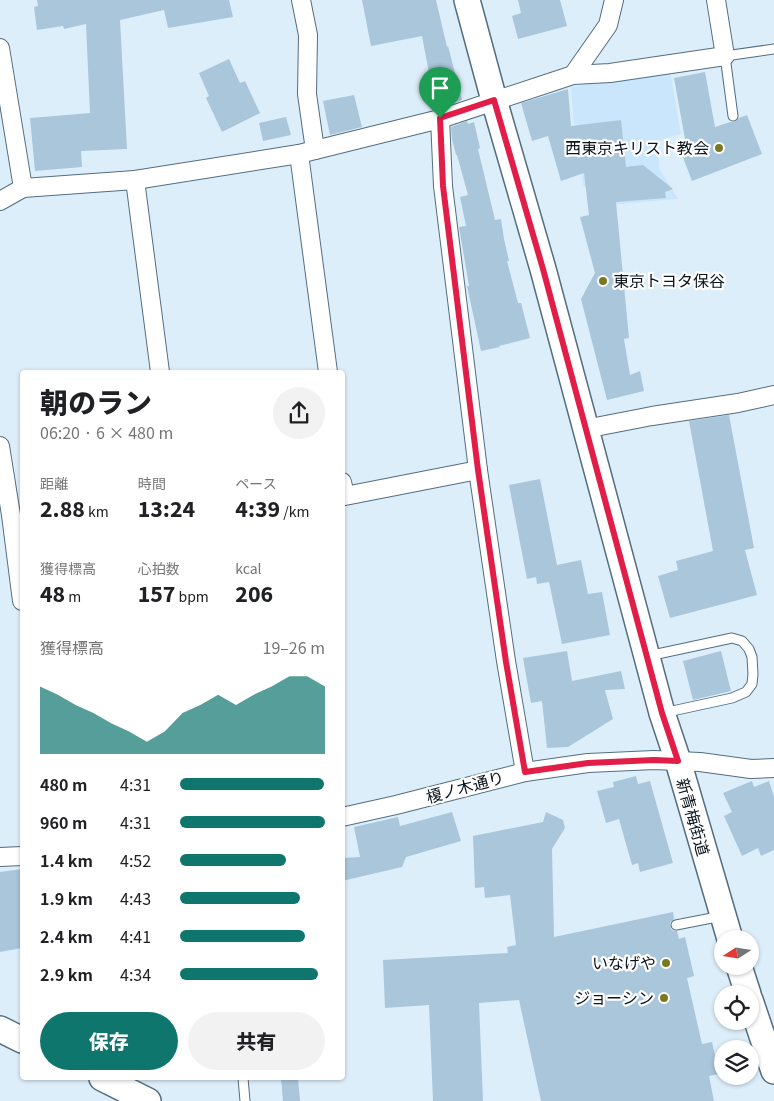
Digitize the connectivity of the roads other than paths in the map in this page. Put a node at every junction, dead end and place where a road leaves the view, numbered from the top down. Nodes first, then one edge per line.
1 (301, 0) edge
2 (467, 0) edge
3 (614, 0) edge
4 (716, 0) edge
5 (0, 48) edge
6 (774, 49) edge
7 (725, 56) junction
8 (573, 75) junction
9 (494, 100) junction
10 (733, 116) dead end
11 (440, 118) junction
12 (307, 152) junction
13 (135, 180) junction
14 (23, 188) junction
15 (0, 201) edge
16 (160, 370) edge
17 (328, 370) edge
18 (774, 395) edge
19 (585, 429) junction
20 (0, 446) edge
21 (478, 470) junction
22 (345, 496) edge
23 (17, 514) edge
24 (20, 566) edge
25 (647, 656) junction
26 (662, 713) junction
27 (678, 761) junction
28 (774, 768) edge
29 (525, 772) junction
30 (345, 816) edge
31 (20, 856) edge
32 (0, 857) edge
33 (676, 925) dead end
34 (726, 927) edge
35 (759, 1027) edge
36 (0, 1028) edge
37 (20, 1039) edge
38 (774, 1072) edge
39 (243, 1080) edge
40 (108, 1087) edge
41 (148, 1101) edge
42 (245, 1101) edge

1 - 12 street
2 - 9 main road, 新青梅街道
3 - 8 street
4 - 7 street
5 - 14 street
6 - 7 lane
7 - 8 street
7 - 10 lane
8 - 9 street
9 - 11 street
9 - 19 main road, 新青梅街道
11 - 12 street
11 - 21 street
12 - 13 street
12 - 17 street
13 - 14 street
13 - 16 street
14 - 15 street
18 - 19 street
19 - 25 main road, 新青梅街道
20 - 23 street
21 - 22 street
21 - 29 street
23 - 24 street
25 - 26 main road, 新青梅街道
25 - 26 lane
26 - 27 main road, 新青梅街道
27 - 28 street, 榎ノ木通り
27 - 29 street, 榎ノ木通り
27 - 34 main road, 新青梅街道
29 - 30 street, 榎ノ木通り
31 - 32 street
33 - 34 lane
35 - 38 main road
36 - 37 main road
39 - 42 lane
40 - 41 main road

